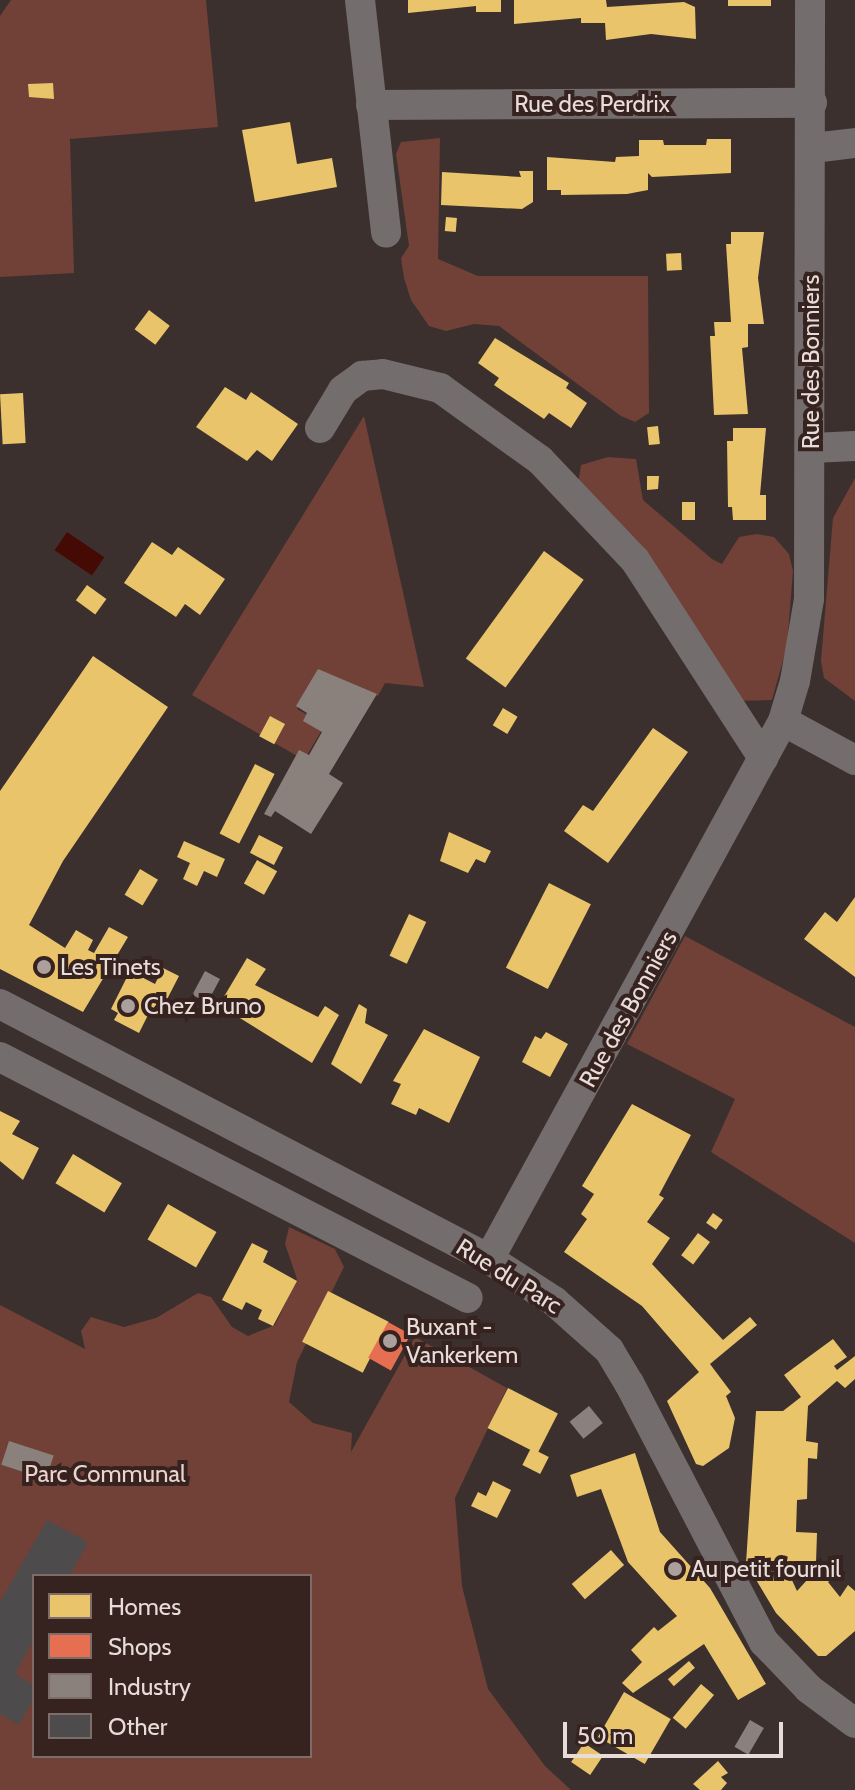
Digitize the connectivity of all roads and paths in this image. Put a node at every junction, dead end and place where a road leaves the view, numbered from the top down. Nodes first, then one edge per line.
1 (360, 0) edge
2 (810, 0) edge
3 (812, 103) junction
4 (371, 105) junction
5 (855, 143) edge
6 (813, 148) junction
7 (386, 233) dead end
8 (320, 428) dead end
9 (855, 446) edge
10 (812, 448) junction
11 (783, 721) junction
12 (763, 758) junction
13 (855, 760) edge
14 (0, 1004) edge
15 (0, 1057) edge
16 (489, 1259) junction
17 (468, 1298) dead end
18 (855, 1723) edge

1 - 4 street
2 - 3 street, Rue des Bonniers
3 - 4 street, Rue des Perdrix
3 - 6 street, Rue des Bonniers
4 - 7 street
5 - 6 street
6 - 10 street, Rue des Bonniers
8 - 12 street
9 - 10 street
10 - 11 street, Rue des Bonniers
11 - 12 street, Rue des Bonniers
11 - 13 street
12 - 16 street, Rue des Bonniers
14 - 16 street, Rue du Parc
15 - 17 street, Rue du Parc
16 - 18 street, Rue du Parc

